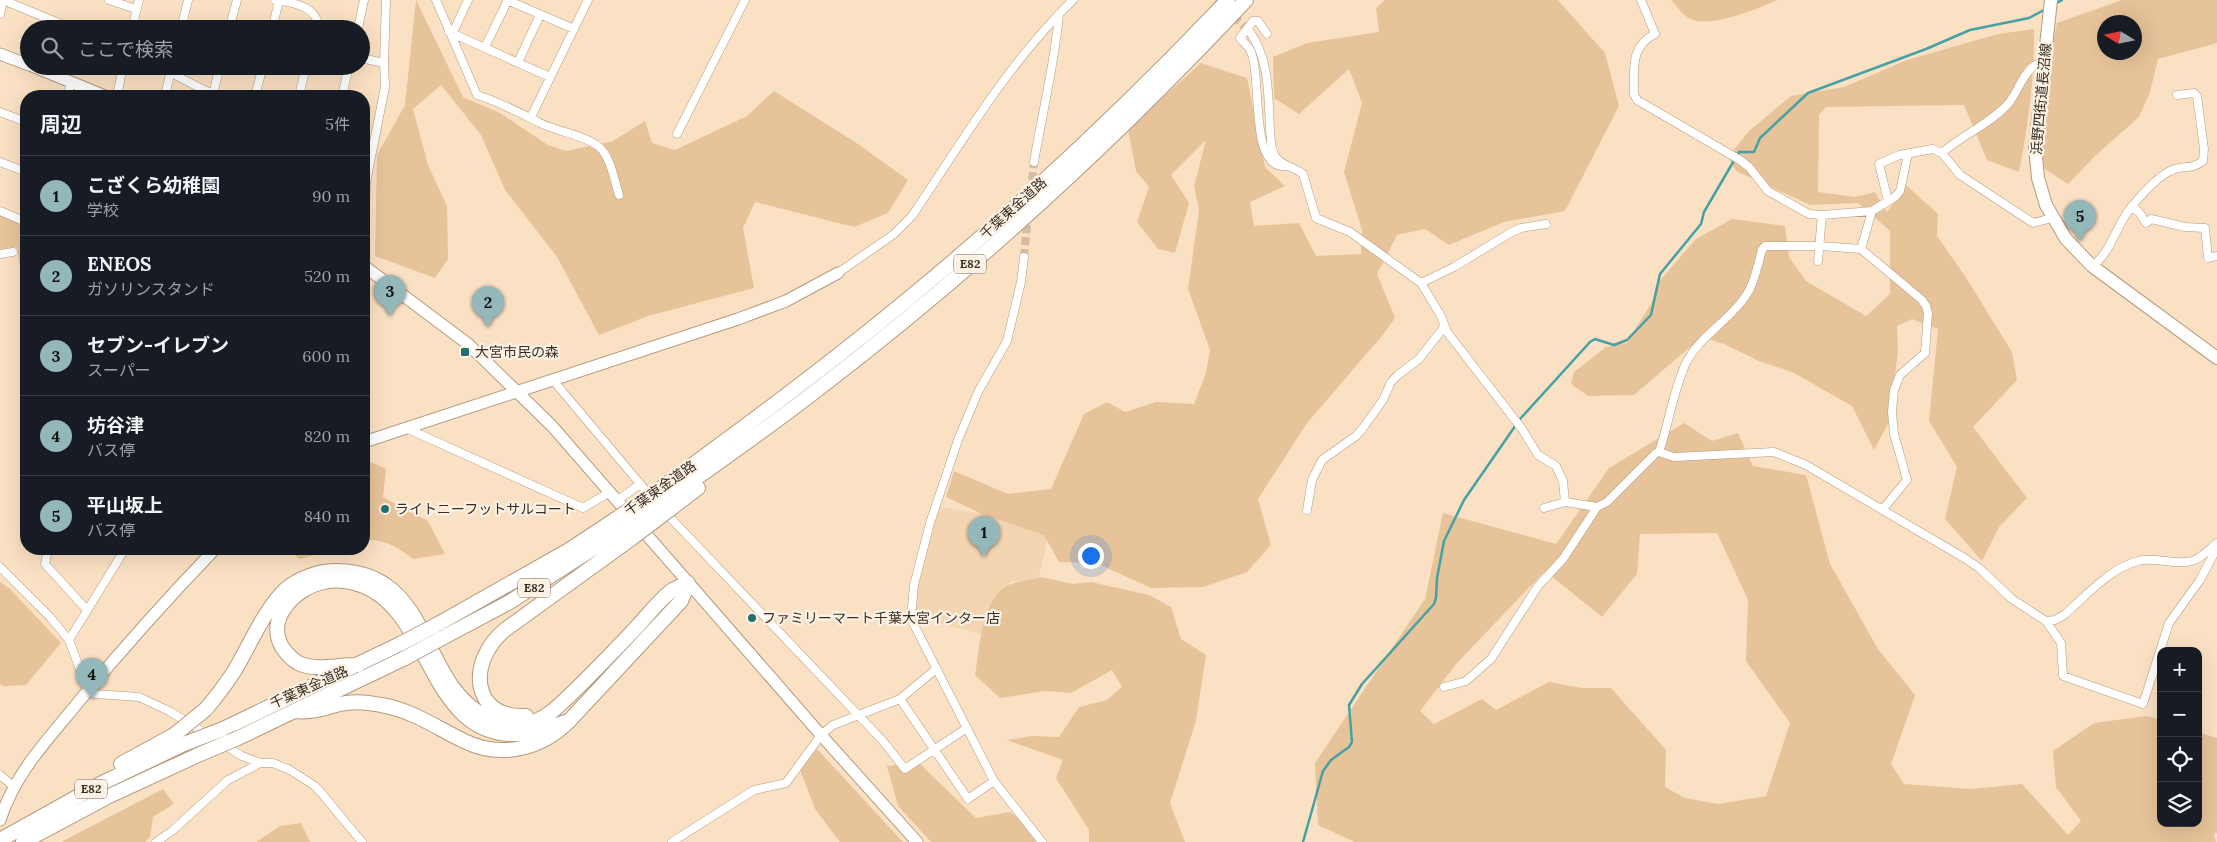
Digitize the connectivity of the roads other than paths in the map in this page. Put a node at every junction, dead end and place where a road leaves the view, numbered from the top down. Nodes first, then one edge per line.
1 (3, 0) edge
2 (108, 0) edge
3 (138, 0) edge
4 (188, 0) edge
5 (237, 0) edge
6 (275, 0) edge
7 (364, 0) edge
8 (386, 0) edge
9 (436, 0) edge
10 (468, 0) edge
11 (507, 0) edge
12 (588, 0) edge
13 (745, 0) edge
14 (1073, 0) edge
15 (1228, 0) edge
16 (1246, 0) edge
17 (1642, 0) edge
18 (279, 1) edge
19 (2050, 5) edge
20 (136, 10) junction
21 (0, 14) edge
22 (1059, 14) junction
23 (540, 15) junction
24 (51, 20) edge
25 (134, 20) edge
26 (183, 20) edge
27 (231, 20) edge
28 (274, 20) edge
29 (317, 20) edge
30 (360, 20) edge
31 (574, 29) junction
32 (449, 32) junction
33 (1250, 32) tunnel mouth
34 (1267, 34) dead end
35 (485, 47) junction
36 (0, 54) edge
37 (370, 60) edge
38 (20, 62) edge
39 (518, 62) junction
40 (2044, 62) junction
41 (384, 63) junction
42 (55, 75) edge
43 (121, 75) edge
44 (170, 75) edge
45 (182, 75) edge
46 (218, 75) edge
47 (261, 75) edge
48 (304, 75) edge
49 (347, 75) edge
50 (550, 77) junction
51 (71, 81) junction
52 (69, 90) edge
53 (91, 90) edge
54 (118, 90) edge
55 (167, 90) edge
56 (206, 90) edge
57 (215, 90) edge
58 (257, 90) edge
59 (300, 90) edge
60 (343, 90) edge
61 (2177, 96) dead end
62 (0, 112) edge
63 (531, 116) junction
64 (20, 120) edge
65 (677, 134) dead end
66 (1942, 153) junction
67 (1908, 154) junction
68 (370, 158) edge
69 (0, 162) edge
70 (1034, 162) tunnel mouth
71 (1287, 165) junction
72 (20, 170) edge
73 (619, 195) dead end
74 (1888, 201) junction
75 (2131, 207) junction
76 (1872, 211) junction
77 (0, 212) edge
78 (1822, 215) junction
79 (2052, 218) junction
80 (20, 220) edge
81 (1546, 224) dead end
82 (1820, 246) junction
83 (1861, 249) junction
84 (13, 252) dead end
85 (0, 254) edge
86 (2217, 256) edge
87 (1024, 257) tunnel mouth
88 (1818, 261) dead end
89 (2092, 266) junction
90 (370, 270) edge
91 (838, 273) joint
92 (1420, 283) junction
93 (1444, 327) junction
94 (2217, 358) edge
95 (552, 379) junction
96 (516, 390) junction
97 (406, 428) junction
98 (370, 440) edge
99 (1659, 452) junction
100 (640, 484) junction
101 (613, 497) junction
102 (666, 499) junction
103 (1565, 502) junction
104 (1544, 508) dead end
105 (1597, 508) junction
106 (1307, 510) dead end
107 (1882, 510) junction
108 (623, 529) junction
109 (2217, 543) edge
110 (2217, 548) edge
111 (47, 555) edge
112 (121, 555) edge
113 (208, 555) edge
114 (0, 566) edge
115 (688, 583) junction
116 (87, 610) junction
117 (2046, 621) junction
118 (70, 640) junction
119 (358, 665) junction
120 (936, 669) junction
121 (1444, 687) dead end
122 (88, 691) junction
123 (900, 699) junction
124 (552, 710) junction
125 (295, 711) junction
126 (858, 713) junction
127 (569, 721) junction
128 (966, 728) junction
129 (821, 735) junction
130 (179, 739) junction
131 (933, 749) junction
132 (260, 763) junction
133 (0, 775) edge
134 (994, 781) junction
135 (13, 786) junction
136 (1, 814) edge
137 (0, 835) edge
138 (0, 840) edge
139 (23, 842) edge
140 (156, 842) edge
141 (362, 842) edge
142 (672, 842) edge
143 (917, 842) edge
144 (1042, 842) edge

1 - 21 street
1 - 24 street
2 - 20 street
3 - 20 street
4 - 26 street
5 - 27 street
6 - 18 street
7 - 30 street
8 - 41 street
9 - 32 street
10 - 32 street
11 - 23 street
11 - 35 street
12 - 31 street
13 - 65 street
14 - 22 street
15 - 102 highway, 千葉東金道路 / E82
16 - 102 highway, 千葉東金道路 / E82
17 - 78 street
18 - 28 street
18 - 29 street
19 - 40 main road, 浜野四街道長沼線
20 - 25 street
22 - 70 street
22 - 91 street
23 - 31 street
23 - 39 street
31 - 50 street
32 - 35 street
32 - 63 street
33 - 71 street
34 - 71 street
35 - 39 street
36 - 38 street
37 - 41 street
39 - 50 street
40 - 66 street
40 - 79 main road, 浜野四街道長沼線
41 - 68 street
42 - 51 street
43 - 54 street
44 - 55 street
45 - 56 street
46 - 57 street
47 - 58 street
48 - 59 street
49 - 60 street
50 - 63 street
51 - 52 street
51 - 53 street
61 - 75 street
62 - 64 street
63 - 73 street
66 - 67 street
66 - 79 street
67 - 74 street
67 - 74 street
69 - 72 street
71 - 92 street
74 - 76 street
75 - 86 street
75 - 89 street
76 - 78 street
76 - 83 street
77 - 80 street
78 - 82 street
79 - 89 main road, 浜野四街道長沼線
81 - 92 street
82 - 83 street
82 - 88 street
82 - 99 street
83 - 107 street
84 - 85 street
87 - 120 street
89 - 94 main road, 浜野四街道長沼線
90 - 96 street
91 - 95 street
92 - 93 street
93 - 103 street
93 - 106 street
95 - 96 street
95 - 100 street
96 - 97 street
96 - 101 street
97 - 98 street
97 - 101 street
99 - 105 street
99 - 107 street
100 - 101 street
100 - 126 street
101 - 115 street
102 - 108 highway, bridge
102 - 108 highway, 千葉東金道路 / E82, bridge
103 - 104 street
103 - 105 street
105 - 121 street
107 - 117 street
108 - 119 highway, 千葉東金道路 / E82, bridge
108 - 124 highway
108 - 125 highway, 千葉東金道路 / E82, bridge
109 - 117 street
110 - 117 street
111 - 116 street
112 - 116 street
113 - 122 street
114 - 118 street
115 - 124 highway
115 - 127 highway
115 - 129 street
116 - 118 street
118 - 122 street
119 - 127 highway
119 - 130 highway, 千葉東金道路 / E82, bridge
120 - 123 street
120 - 128 street
122 - 132 street
122 - 135 street
123 - 126 street
123 - 131 street
124 - 130 highway, bridge
125 - 127 highway
125 - 139 highway, 千葉東金道路 / E82, bridge
126 - 129 street
126 - 131 street
128 - 131 street
128 - 134 street
129 - 142 street
129 - 143 street
130 - 137 highway
130 - 138 highway, 千葉東金道路 / E82
131 - 134 street
132 - 140 street
132 - 141 street
133 - 135 street
134 - 144 street
135 - 136 street

